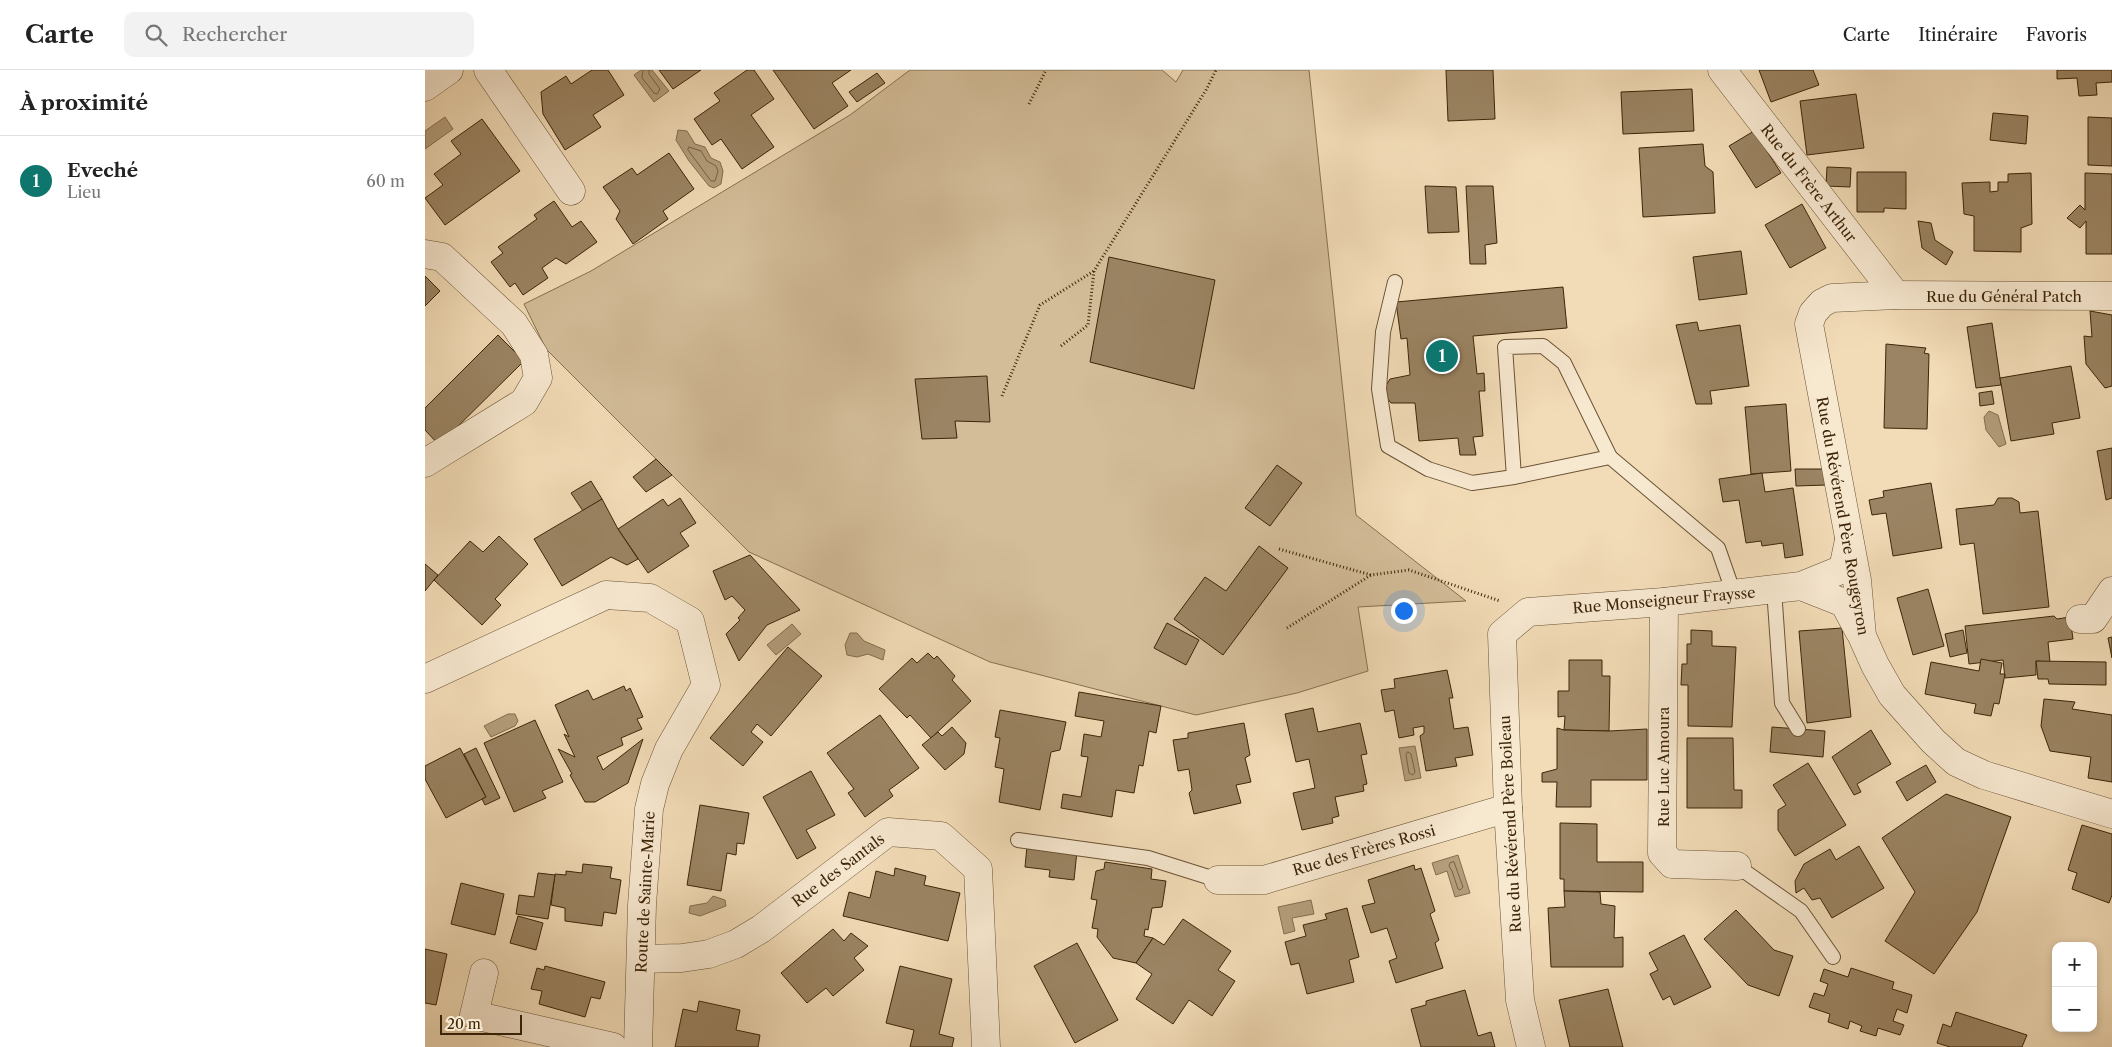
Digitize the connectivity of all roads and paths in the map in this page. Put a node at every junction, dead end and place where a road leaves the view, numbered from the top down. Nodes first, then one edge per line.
1 (449, 70) edge
2 (488, 70) edge
3 (1046, 70) edge
4 (1216, 70) edge
5 (1722, 70) edge
6 (425, 87) edge
7 (1029, 104) dead end
8 (571, 191) dead end
9 (425, 254) edge
10 (1094, 271) junction
11 (1395, 282) dead end
12 (1896, 296) junction
13 (2112, 296) edge
14 (1061, 346) dead end
15 (1002, 396) dead end
16 (1610, 457) junction
17 (425, 463) edge
18 (1514, 477) junction
19 (1850, 536) junction
20 (1279, 549) dead end
21 (1371, 575) junction
22 (1801, 586) junction
23 (1774, 589) junction
24 (2112, 591) edge
25 (1734, 594) junction
26 (1663, 602) junction
27 (1528, 612) junction
28 (2080, 619) dead end
29 (1287, 628) dead end
30 (1862, 636) junction
31 (425, 679) edge
32 (1798, 729) dead end
33 (1508, 808) junction
34 (2112, 814) edge
35 (1018, 840) dead end
36 (1737, 866) joint
37 (1218, 880) joint
38 (1833, 957) dead end
39 (641, 959) junction
40 (484, 973) dead end
41 (613, 1047) edge
42 (638, 1047) edge
43 (986, 1047) edge
44 (1531, 1047) edge

1 - 6 street
2 - 8 street
3 - 7 path
4 - 10 path
5 - 12 street, Rue du Frère Arthur
9 - 17 street
10 - 14 path
10 - 15 path
11 - 18 lane
12 - 13 street, Rue du Général Patch
12 - 19 street, Rue du Révérend Père Rougeyron
16 - 18 lane
16 - 18 lane
16 - 25 lane
19 - 22 street, Rue Monseigneur Fraysse
19 - 30 street, Rue du Révérend Père Rougeyron
20 - 21 path
21 - 27 path
21 - 29 path
22 - 23 street, Rue Monseigneur Fraysse
22 - 30 street, Rue Monseigneur Fraysse
23 - 25 street, Rue Monseigneur Fraysse
23 - 32 lane
24 - 28 street
25 - 26 street, Rue Monseigneur Fraysse
26 - 27 street, Rue Monseigneur Fraysse
26 - 36 street, Rue Luc Amoura
27 - 33 street, Rue du Révérend Père Boileau
30 - 34 street, Rue du Révérend Père Rougeyron
31 - 39 street, Route de Sainte-Marie
33 - 37 street, Rue des Frères Rossi
33 - 44 street, Rue du Révérend Père Boileau
35 - 37 lane
36 - 38 lane
39 - 42 street, Route de Sainte-Marie
39 - 43 street, Rue des Santals
40 - 41 street

